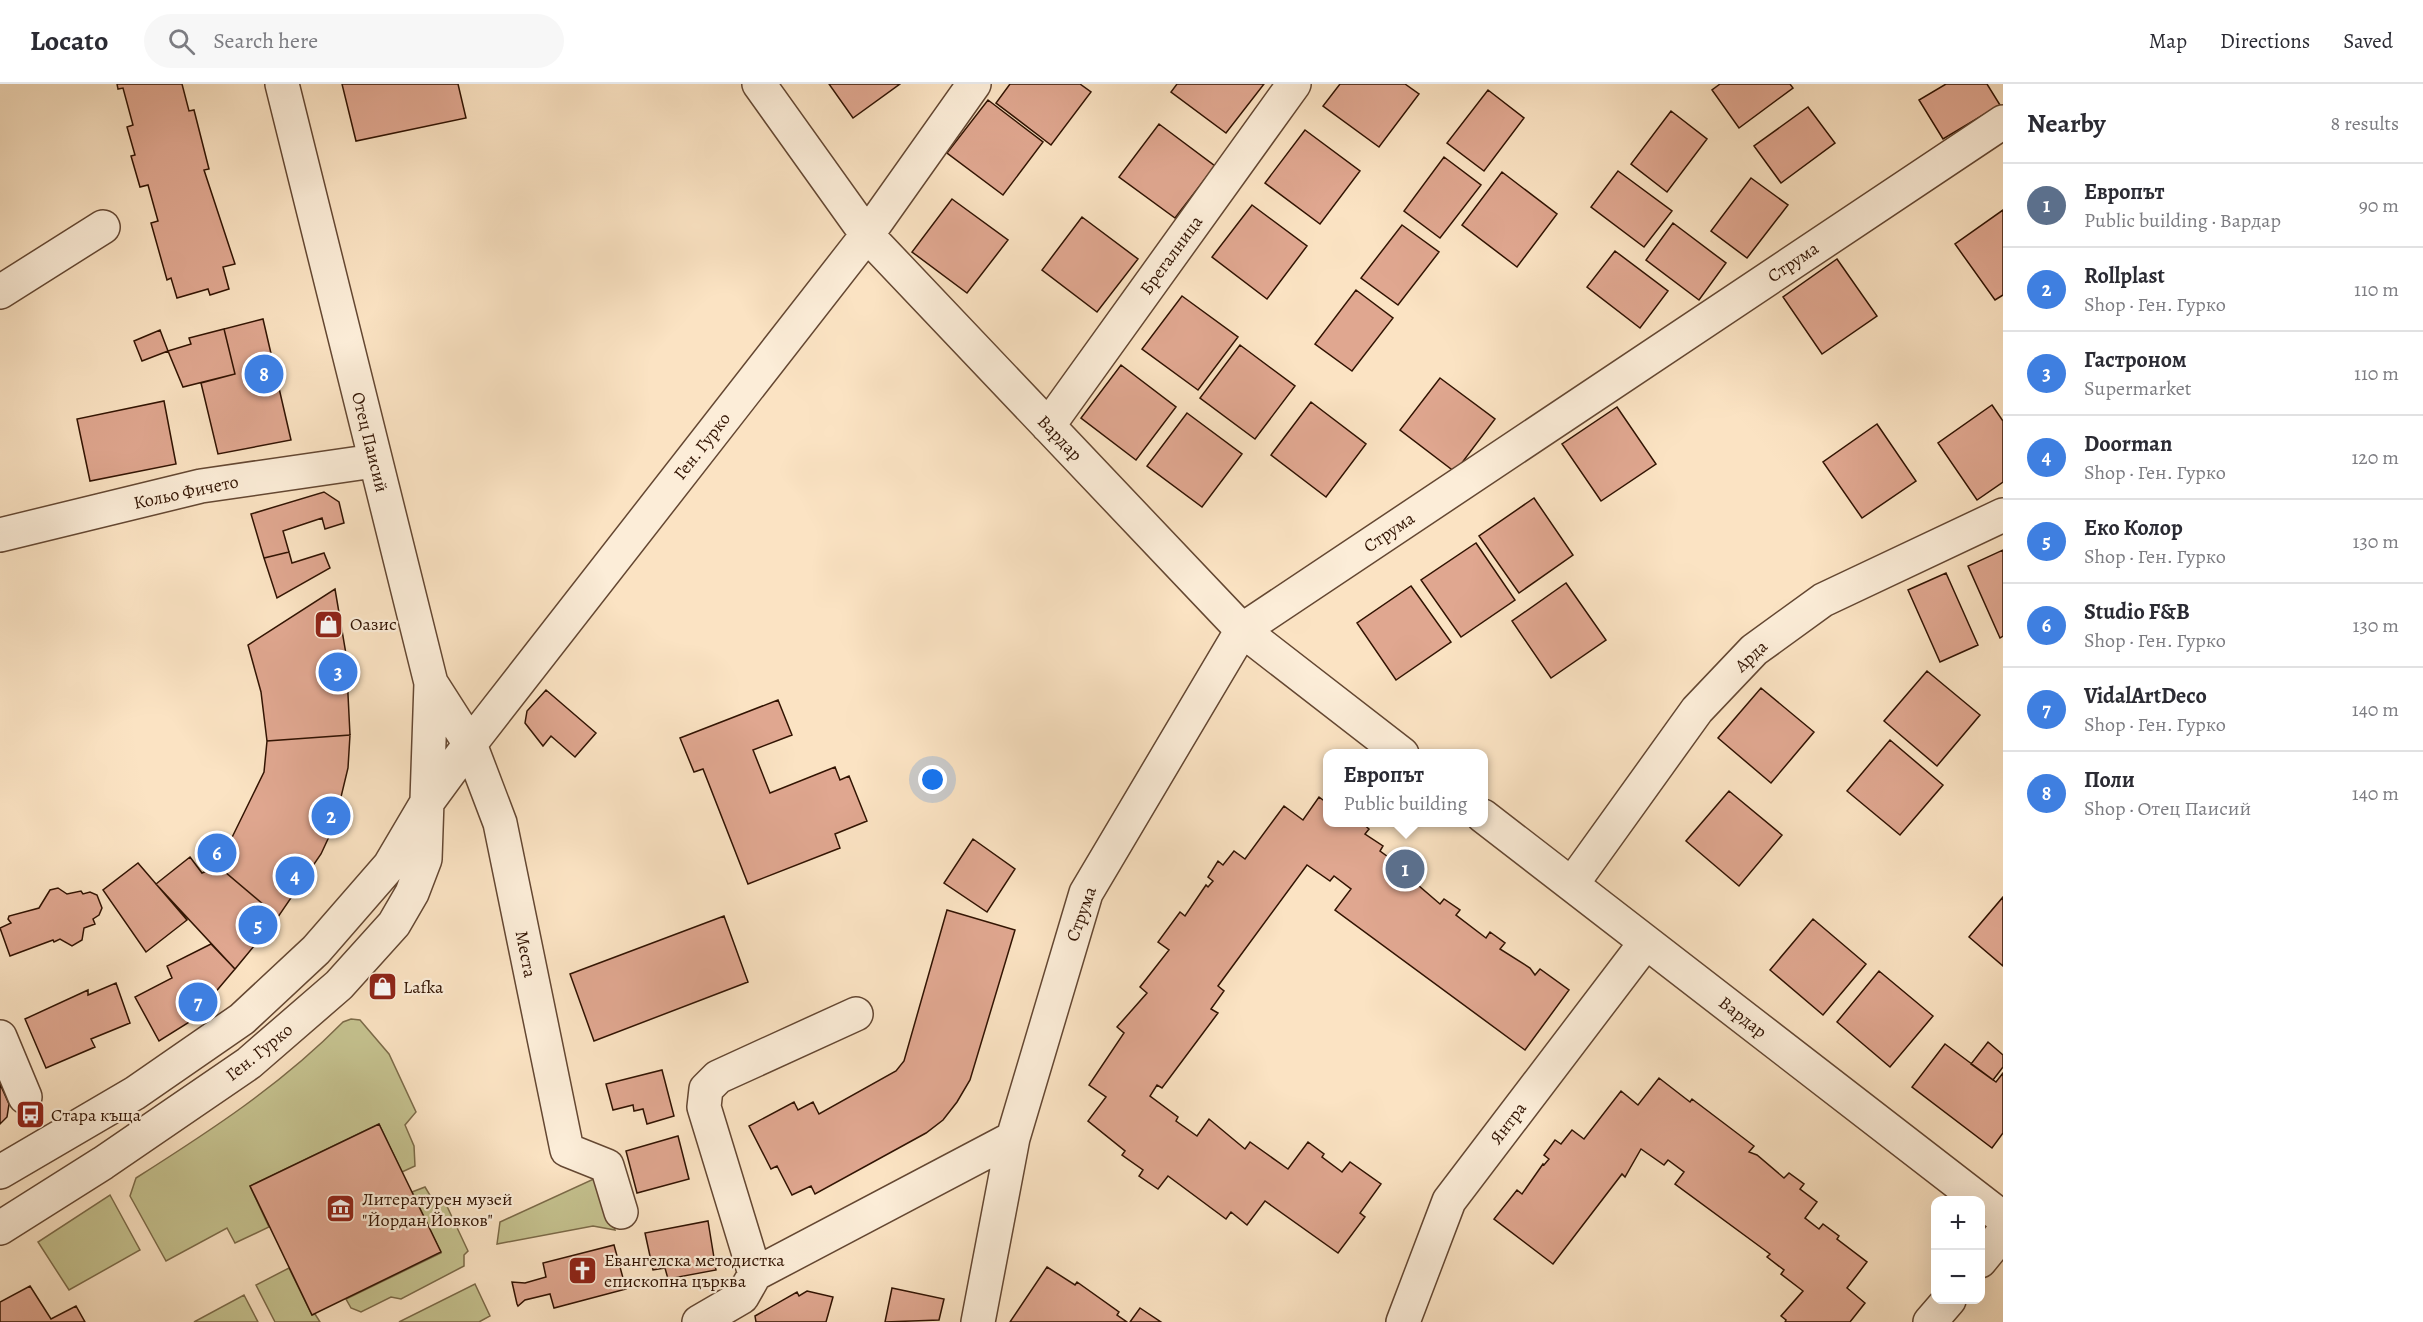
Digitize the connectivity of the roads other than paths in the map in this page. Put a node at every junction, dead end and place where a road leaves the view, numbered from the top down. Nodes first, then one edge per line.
1 (282, 84) edge
2 (759, 84) edge
3 (974, 84) edge
4 (1294, 84) edge
5 (2003, 122) edge
6 (103, 227) dead end
7 (867, 235) junction
8 (0, 292) edge
9 (1048, 426) junction
10 (374, 461) junction
11 (2003, 515) edge
12 (0, 535) edge
13 (1242, 630) junction
14 (431, 683) junction
15 (470, 744) junction
16 (1397, 749) edge
17 (426, 804) junction
18 (1488, 820) edge
19 (1572, 884) junction
20 (1646, 942) junction
21 (856, 1014) dead end
22 (0, 1037) edge
23 (26, 1097) dead end
24 (1013, 1138) junction
25 (0, 1172) edge
26 (621, 1212) dead end
27 (2003, 1218) edge
28 (0, 1228) edge
29 (2003, 1233) edge
30 (1985, 1255) edge
31 (755, 1274) junction
32 (1945, 1304) edge
33 (699, 1322) edge
34 (978, 1322) edge
35 (1403, 1322) edge
36 (1930, 1322) edge

1 - 10 street, Отец Паисий
2 - 7 street, Вардар
3 - 7 street, Ген. Гурко
4 - 9 street, Брегалница
5 - 13 street, Струма
6 - 8 street
7 - 9 street, Вардар
7 - 15 street, Ген. Гурко
9 - 13 street, Вардар
10 - 12 street, Кольо Фичето
10 - 14 street, Отец Паисий
11 - 19 street, Арда
13 - 16 street, Вардар
13 - 24 street, Струма
14 - 15 street, Места
14 - 17 street, Отец Паисий
15 - 17 street, Ген. Гурко
15 - 26 street, Места
17 - 25 street, Ген. Гурко
17 - 28 street, Ген. Гурко
18 - 19 street, Вардар
19 - 20 street, Вардар
20 - 27 street, Вардар
20 - 35 street, Янтра
21 - 31 street
22 - 23 street
24 - 31 street
24 - 34 street, Струма
29 - 30 street
31 - 33 street
32 - 36 street

